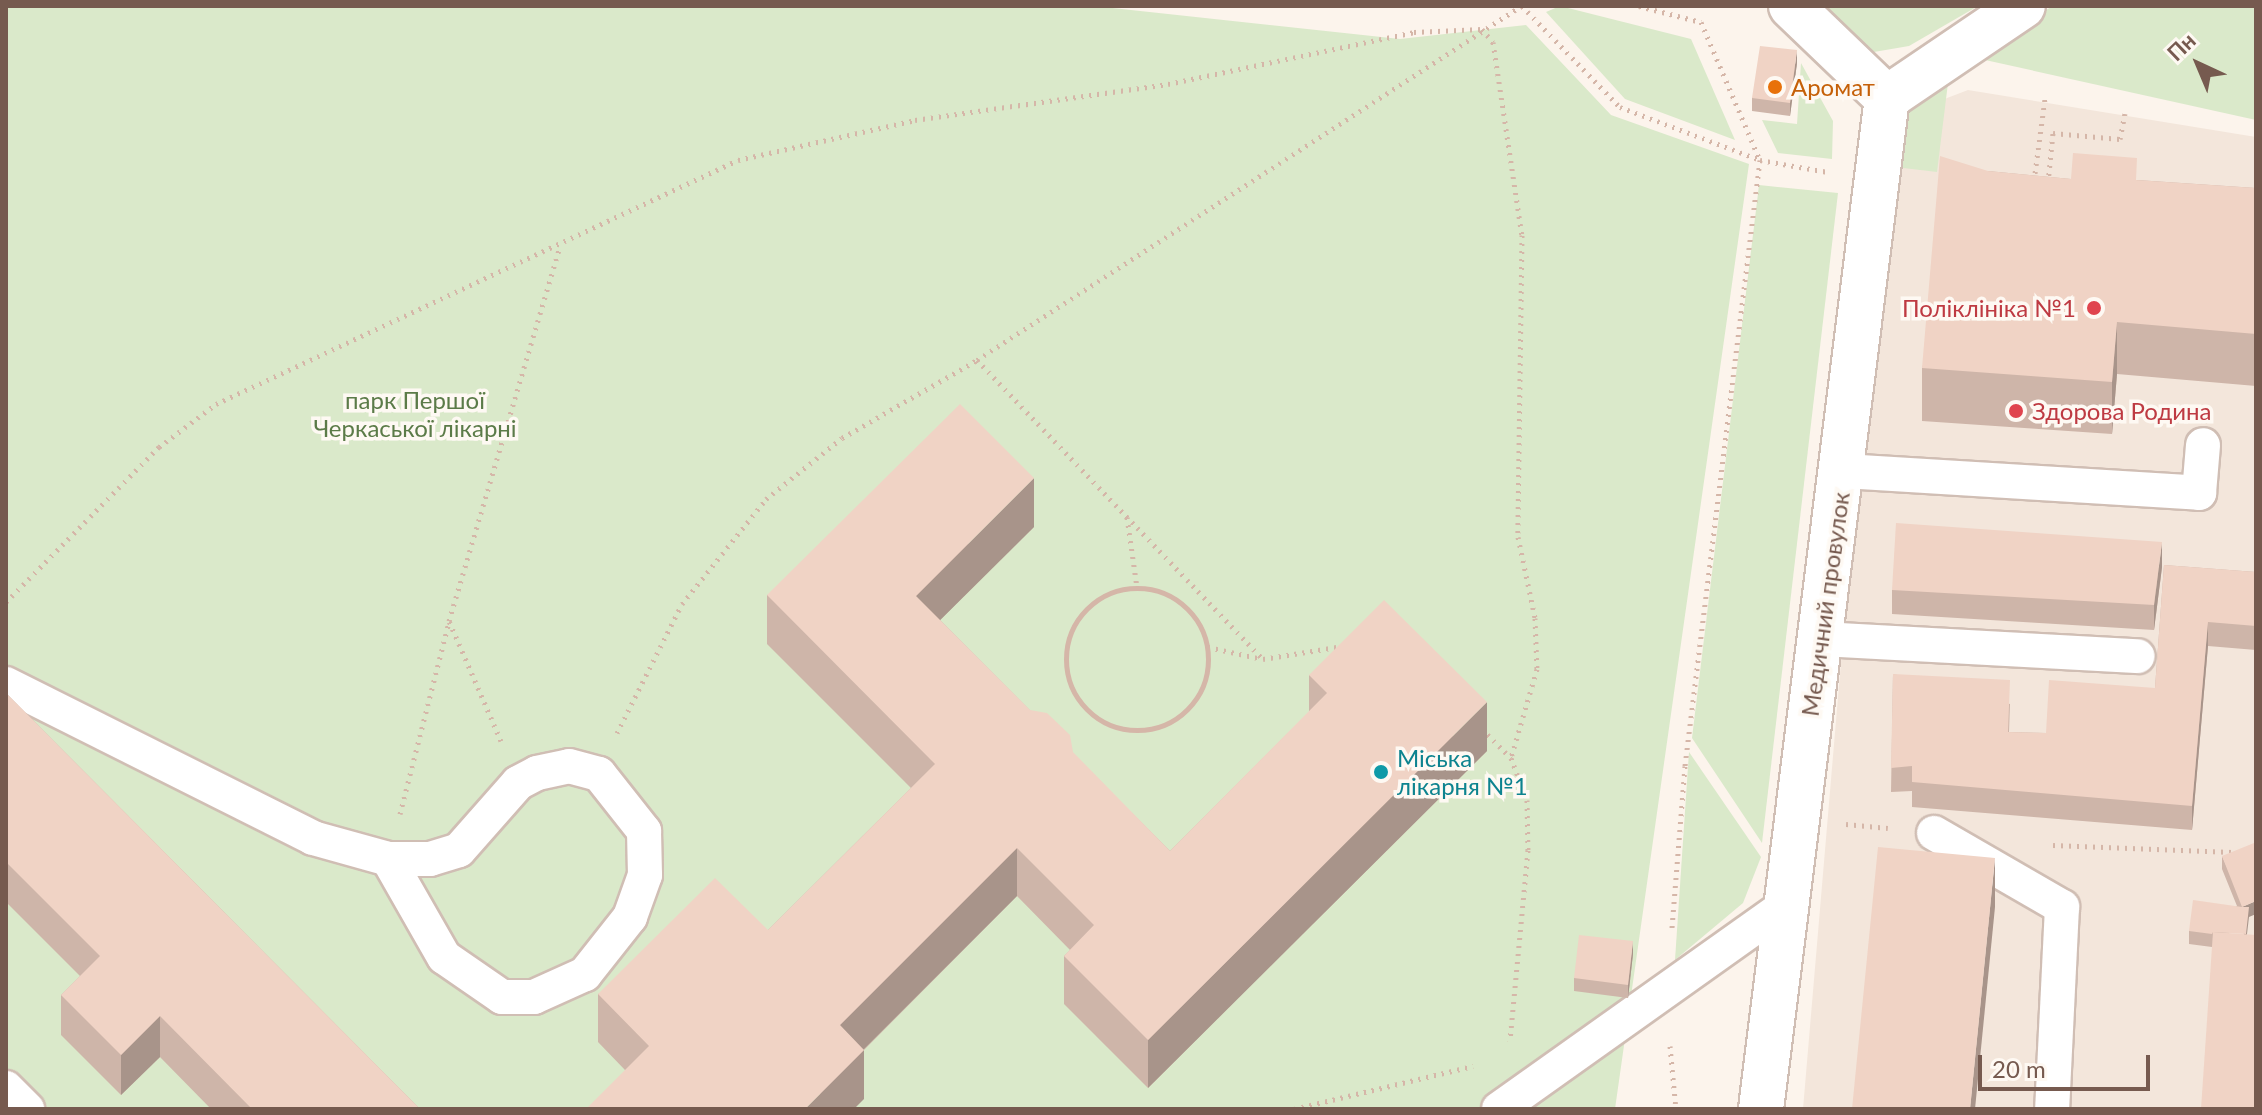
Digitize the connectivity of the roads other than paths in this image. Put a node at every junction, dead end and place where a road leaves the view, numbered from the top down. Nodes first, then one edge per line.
1 (1791, 6) edge
2 (2023, 6) edge
3 (1887, 98) junction
4 (2203, 445) dead end
5 (1844, 471) junction
6 (1820, 639) junction
7 (2138, 656) dead end
8 (6, 684) edge
9 (1934, 833) dead end
10 (388, 859) junction
11 (1783, 907) junction
12 (6, 1088) edge
13 (1504, 1106) edge
14 (27, 1109) edge
15 (1761, 1109) edge
16 (2052, 1109) edge

1 - 3 street
2 - 3 street
3 - 5 street, Медичний провулок
4 - 5 lane
5 - 6 street, Медичний провулок
6 - 7 lane
6 - 11 street, Медичний провулок
8 - 10 lane
9 - 16 lane
10 - 10 lane
11 - 13 lane
11 - 15 street, Медичний провулок
12 - 14 lane

